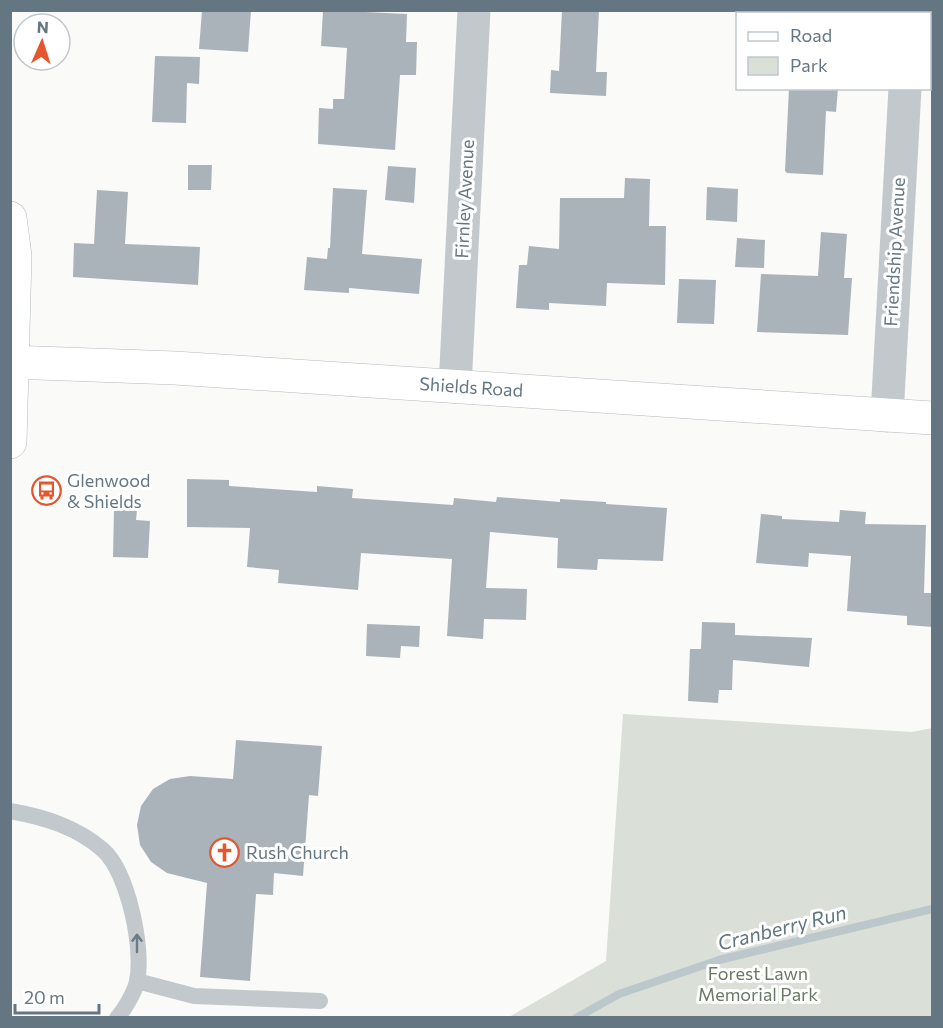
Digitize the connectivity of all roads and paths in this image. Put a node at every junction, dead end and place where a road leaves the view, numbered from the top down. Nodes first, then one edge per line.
1 (474, 10) edge
2 (905, 90) edge
3 (10, 218) edge
4 (11, 362) edge
5 (455, 387) junction
6 (887, 416) junction
7 (933, 418) edge
8 (10, 442) edge
9 (10, 811) edge
10 (137, 981) junction
11 (320, 1001) dead end
12 (117, 1017) edge

1 - 5 street, Firnley Avenue
2 - 6 street, Friendship Avenue
3 - 4 main road
4 - 5 main road, Shields Road
4 - 8 main road
5 - 6 main road, Shields Road
6 - 7 main road, Shields Road
10 -> 9 lane
10 - 11 lane
10 - 12 lane

